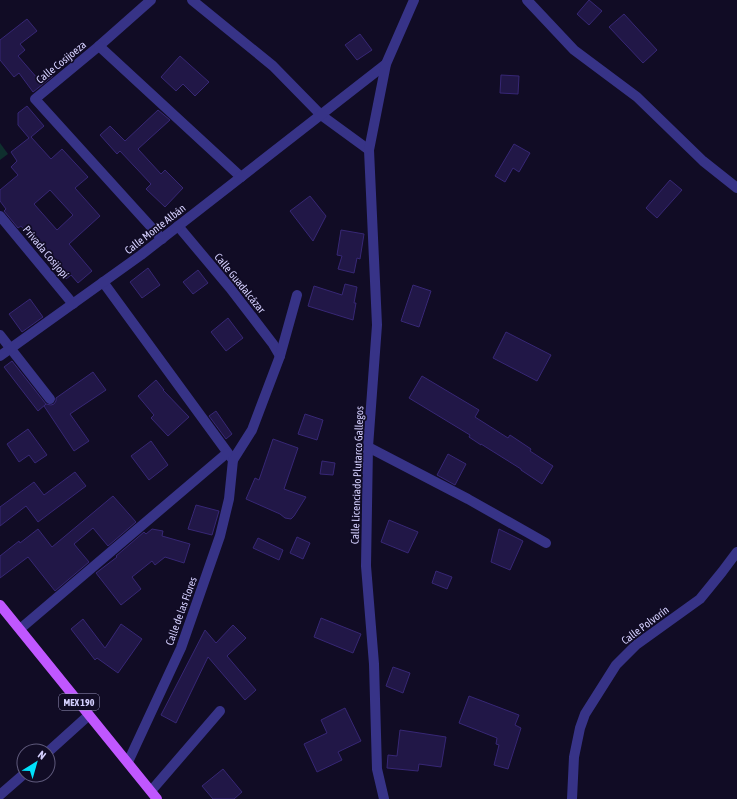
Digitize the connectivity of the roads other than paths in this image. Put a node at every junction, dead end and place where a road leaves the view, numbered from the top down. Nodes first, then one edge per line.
1 (151, 0) edge
2 (192, 0) edge
3 (414, 0) edge
4 (526, 0) edge
5 (99, 46) junction
6 (386, 64) junction
7 (321, 115) junction
8 (369, 150) junction
9 (241, 177) junction
10 (737, 188) edge
11 (0, 216) edge
12 (178, 226) junction
13 (162, 239) junction
14 (103, 282) junction
15 (297, 295) dead end
16 (73, 304) junction
17 (0, 335) edge
18 (11, 348) junction
19 (0, 356) edge
20 (280, 356) junction
21 (50, 398) dead end
22 (368, 447) junction
23 (230, 456) junction
24 (546, 543) dead end
25 (737, 552) edge
26 (0, 605) edge
27 (20, 629) junction
28 (220, 711) dead end
29 (90, 715) junction
30 (56, 745) edge
31 (128, 762) junction
32 (16, 781) edge
33 (0, 795) edge
34 (154, 795) edge
35 (384, 799) edge
36 (572, 799) edge

1 - 5 street
2 - 7 street
3 - 6 street, Calle Licenciado Plutarco Gallegos
4 - 10 street
5 - 9 street, Calle Cosijoeza
5 - 13 street, Calle Cosijoeza
6 - 7 street, Calle Monte Albán
6 - 8 street, Calle Licenciado Plutarco Gallegos
7 - 8 street
7 - 9 street, Calle Monte Albán
8 - 22 street, Calle Licenciado Plutarco Gallegos
9 - 12 street, Calle Monte Albán
11 - 16 street, Privada Cosijopí
12 - 13 street, Calle Monte Albán
12 - 20 street, Calle Guadalcázar
13 - 14 street, Calle Monte Albán
14 - 16 street, Calle Monte Albán
14 - 23 street
15 - 20 street, Calle de las Flores
16 - 18 street, Calle Monte Albán
17 - 18 street
18 - 19 street, Calle Monte Albán
18 - 21 street
20 - 23 street, Calle de las Flores
22 - 24 street
22 - 35 street, Calle Licenciado Plutarco Gallegos
23 - 27 street, Calle de las Flores
23 - 31 street, Calle de las Flores
25 - 36 street, Calle Polvorín
26 - 27 main road, MEX 190
27 - 29 main road, MEX 190
28 - 34 street
29 - 30 street
29 - 31 main road, MEX 190
31 - 34 main road, MEX 190
32 - 33 street

